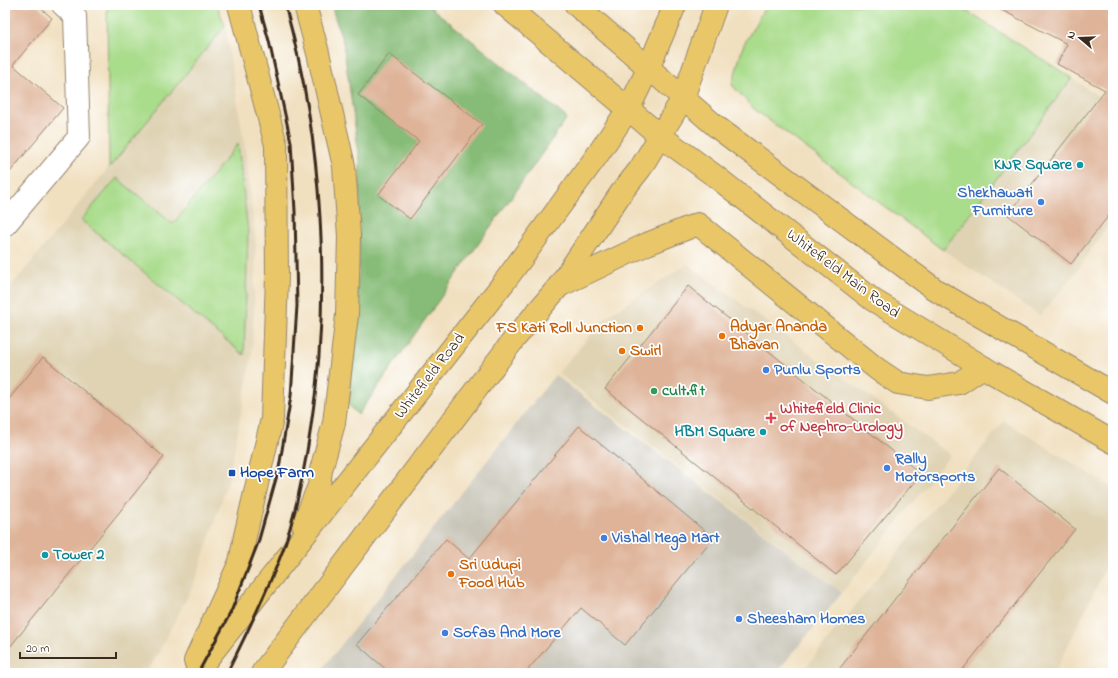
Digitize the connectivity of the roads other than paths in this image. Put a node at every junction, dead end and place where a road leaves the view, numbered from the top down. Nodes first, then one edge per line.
1 (63, 5) edge
2 (239, 5) edge
3 (304, 5) edge
4 (505, 5) edge
5 (576, 5) edge
6 (675, 5) edge
7 (716, 5) edge
8 (648, 69) junction
9 (683, 98) junction
10 (629, 108) junction
11 (659, 135) junction
12 (5, 225) edge
13 (559, 286) junction
14 (983, 367) junction
15 (1113, 393) edge
16 (1113, 442) edge
17 (293, 550) junction
18 (190, 673) edge
19 (196, 673) edge
20 (262, 673) edge

1 - 12 street
2 - 18 main road
3 - 17 main road
4 - 10 main road, Whitefield Main Road
5 - 8 main road
6 - 8 main road, Whitefield Road
7 - 9 main road
8 - 9 main road
8 - 10 main road, Whitefield Road
9 - 11 main road
9 - 15 main road
10 - 11 main road, Whitefield Main Road
10 - 17 main road, Whitefield Road
11 - 13 main road
11 - 14 main road, Whitefield Main Road
13 - 14 main road
13 - 20 main road
14 - 16 main road, Whitefield Main Road
17 - 19 main road, Whitefield Road

